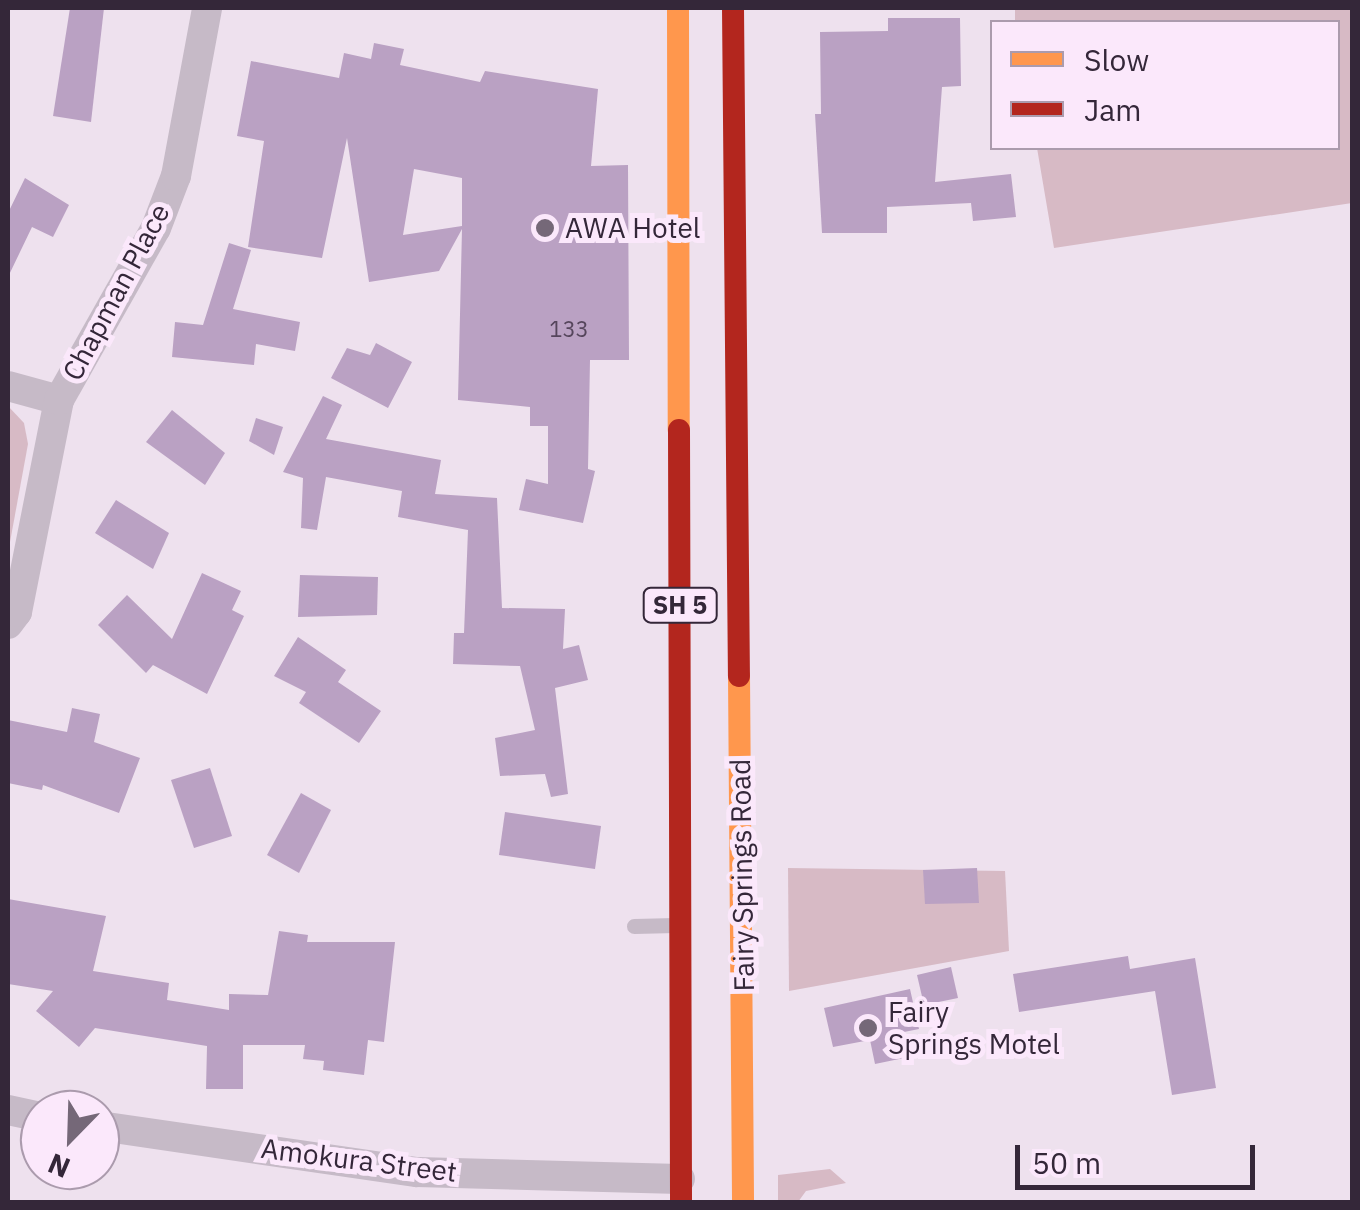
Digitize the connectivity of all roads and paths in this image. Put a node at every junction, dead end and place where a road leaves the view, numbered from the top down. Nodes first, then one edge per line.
1 (207, 8) edge
2 (678, 8) edge
3 (733, 8) edge
4 (8, 386) edge
5 (59, 400) junction
6 (739, 547) junction
7 (680, 568) junction
8 (8, 624) edge
9 (743, 892) junction
10 (683, 925) junction
11 (634, 926) dead end
12 (120, 1129) edge
13 (718, 1150) dead end
14 (689, 1186) edge
15 (743, 1202) edge

1 - 5 street, Chapman Place
2 - 7 highway, SH 5
3 - 6 highway, Fairy Springs Road / SH 5
4 - 5 street, Chapman Place
5 - 8 street, Chapman Place
6 - 7 highway, SH 5
6 - 9 highway, Fairy Springs Road / SH 5
7 - 10 highway, SH 5
9 - 13 highway
9 - 15 highway, Fairy Springs Road / SH 5
10 - 11 lane
10 - 14 highway, SH 5
12 - 14 street, Amokura Street

